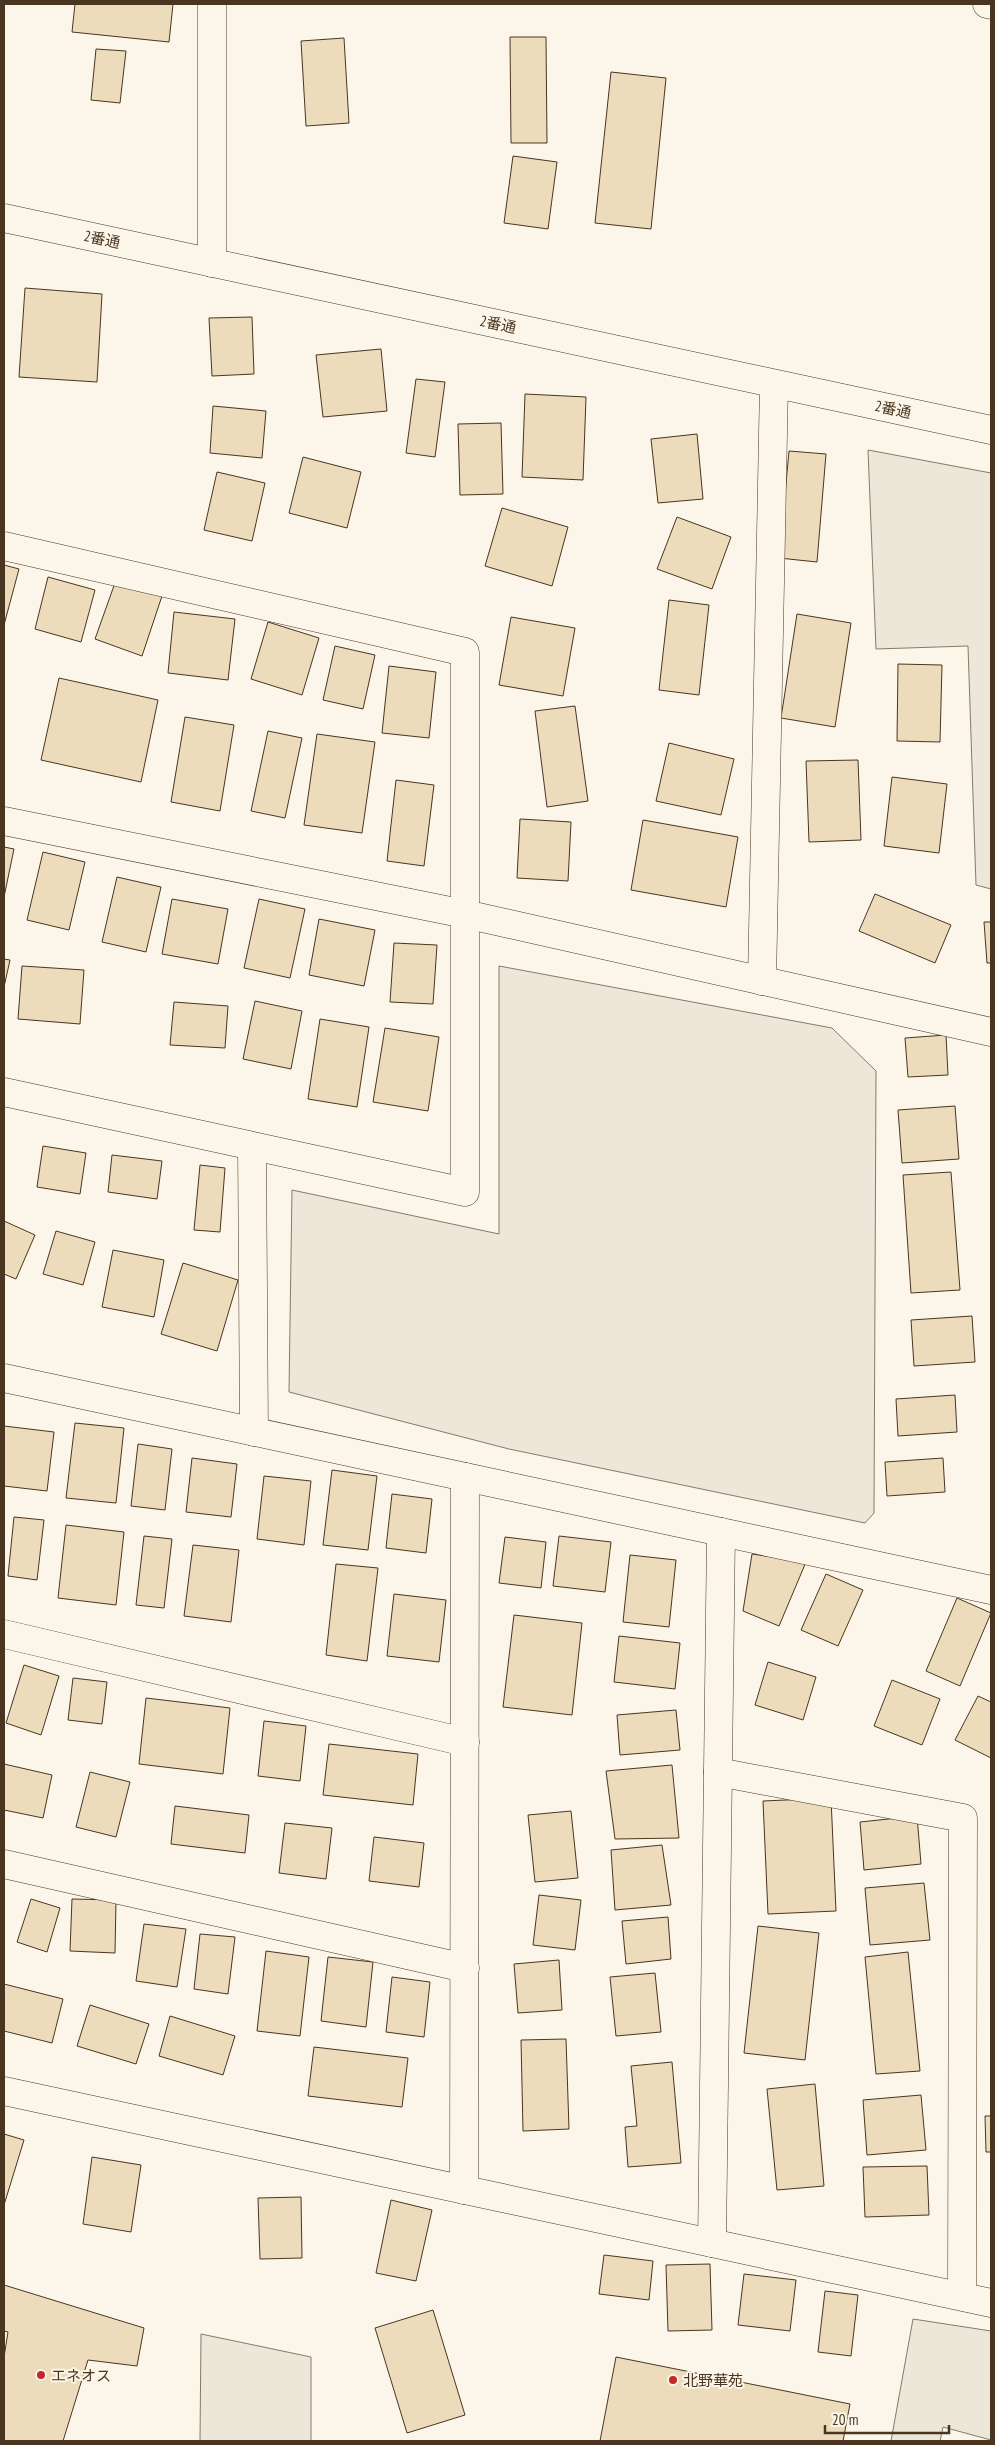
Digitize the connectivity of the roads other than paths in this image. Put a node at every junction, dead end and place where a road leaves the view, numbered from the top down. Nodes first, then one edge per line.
1 (212, 4) edge
2 (987, 4) edge
3 (991, 5) edge
4 (4, 218) edge
5 (212, 263) junction
6 (774, 384) junction
7 (991, 430) edge
8 (4, 546) edge
9 (4, 821) edge
10 (465, 914) junction
11 (762, 981) junction
12 (991, 1032) edge
13 (4, 1092) edge
14 (252, 1146) junction
15 (4, 1378) edge
16 (254, 1432) junction
17 (465, 1477) junction
18 (721, 1532) junction
19 (991, 1590) edge
20 (4, 1634) edge
21 (465, 1742) junction
22 (718, 1772) junction
23 (4, 1864) edge
24 (465, 1968) junction
25 (4, 2091) edge
26 (464, 2190) junction
27 (712, 2243) junction
28 (962, 2296) junction
29 (991, 2303) edge

1 - 5 street
2 - 3 street
4 - 5 street, 2番通
5 - 6 street, 2番通
6 - 7 street, 2番通
6 - 11 street
8 - 10 street
9 - 10 street
10 - 11 street
10 - 14 street
11 - 12 street
13 - 14 street
14 - 16 street
15 - 16 street
16 - 17 street
17 - 18 street
17 - 21 street
18 - 19 street
18 - 22 street
20 - 21 street
21 - 24 street
22 - 27 street
22 - 28 street
23 - 24 street
24 - 26 street
25 - 26 street
26 - 27 street
27 - 28 street
28 - 29 street

